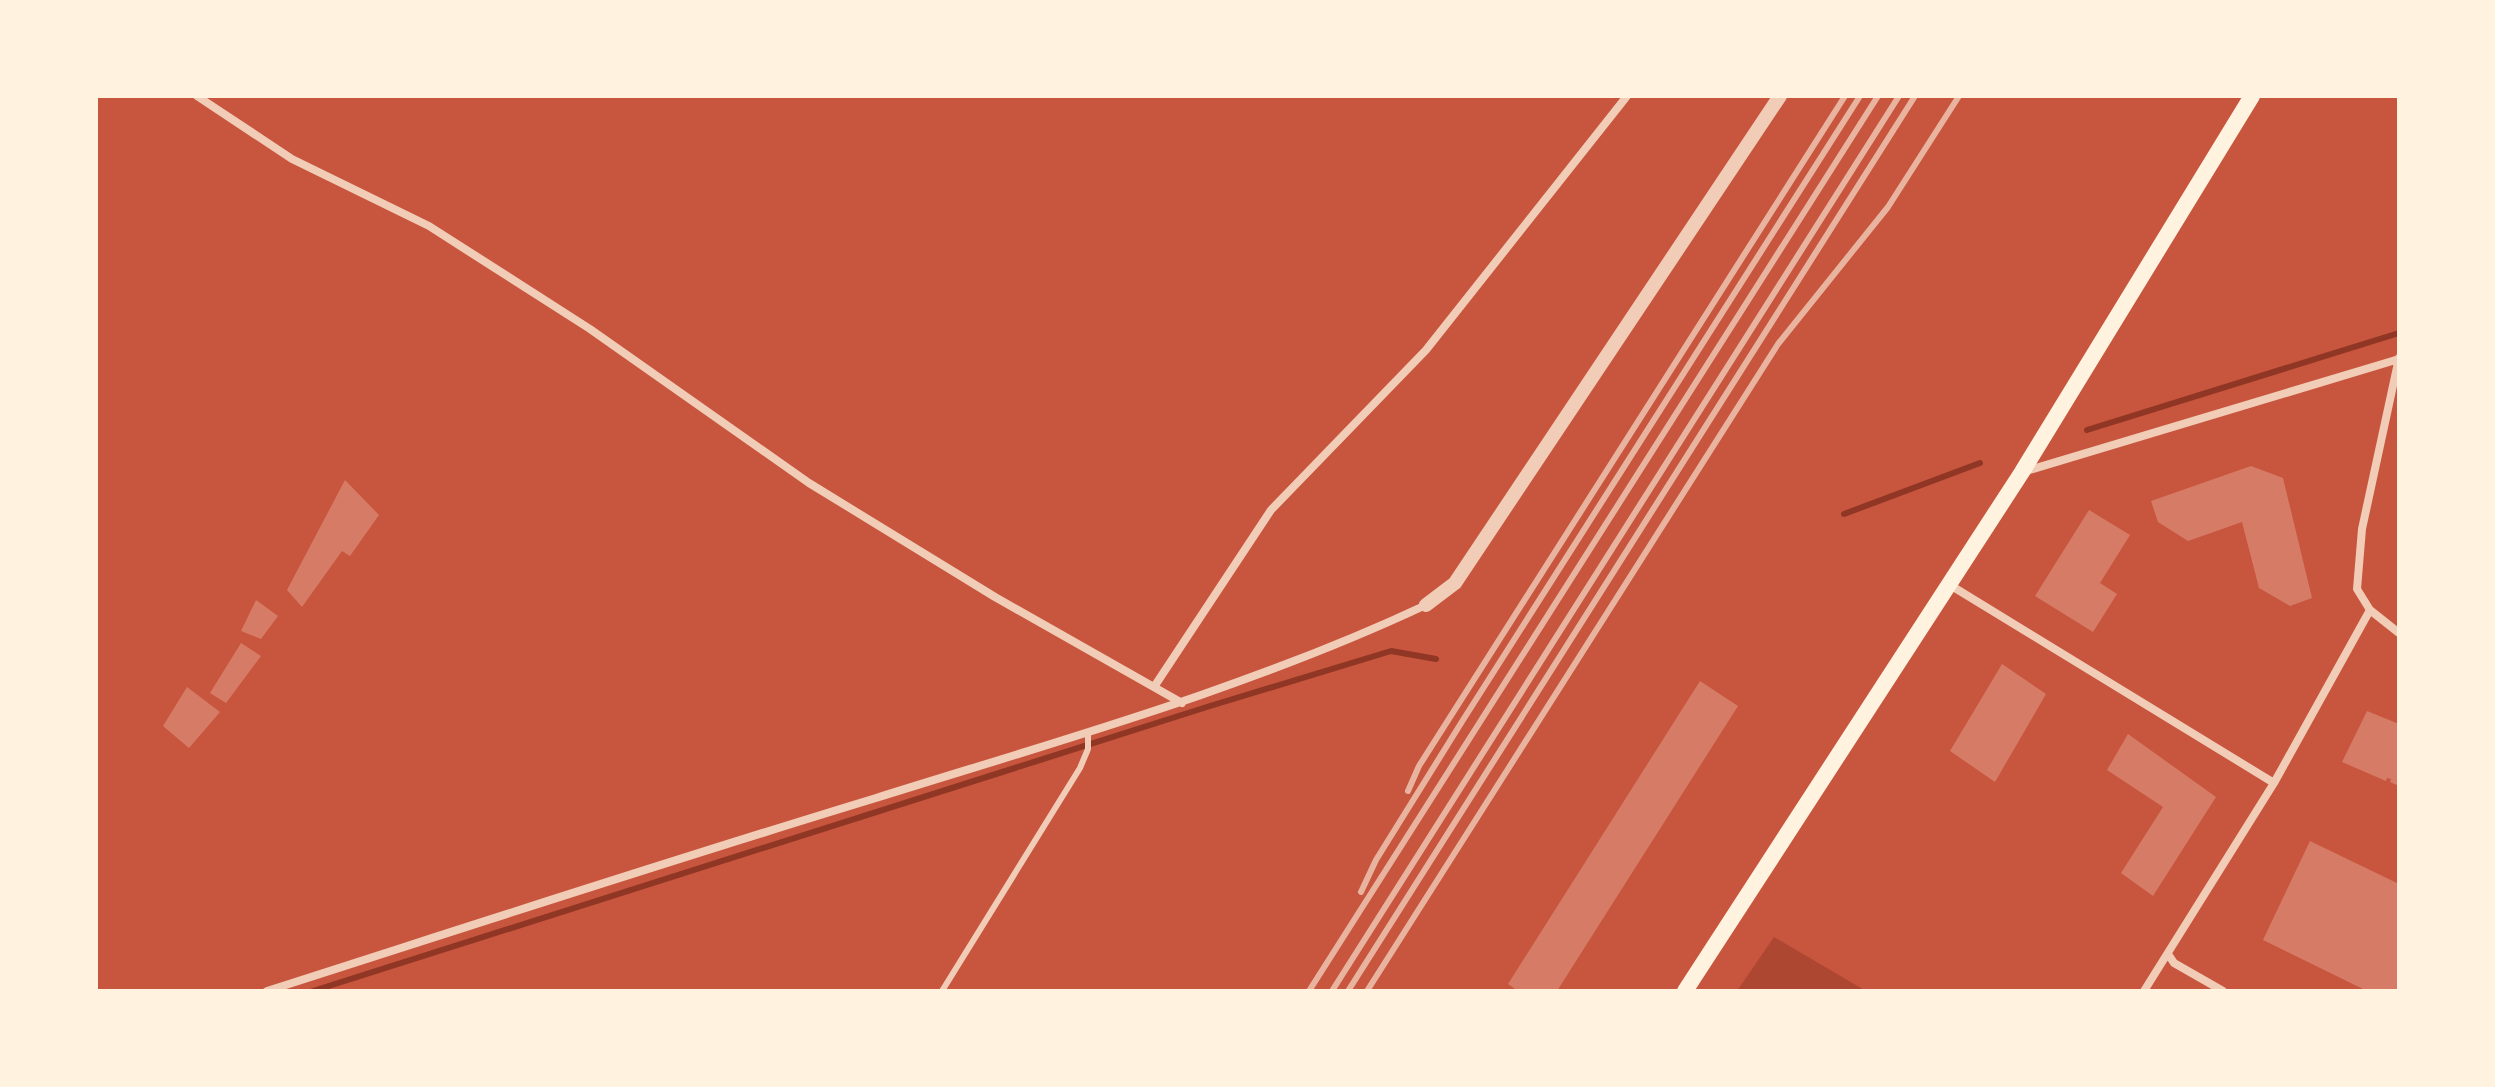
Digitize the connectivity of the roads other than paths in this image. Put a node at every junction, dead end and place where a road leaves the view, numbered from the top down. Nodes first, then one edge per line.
1 (197, 96) edge
2 (1627, 96) edge
3 (1780, 96) edge
4 (2252, 96) edge
5 (2399, 359) edge
6 (2022, 472) junction
7 (1950, 585) junction
8 (1426, 605) joint
9 (2370, 610) junction
10 (2399, 633) edge
11 (1154, 687) junction
12 (1182, 703) junction
13 (1088, 734) junction
14 (2274, 783) junction
15 (2168, 954) junction
16 (267, 991) edge
17 (942, 991) edge
18 (1685, 991) edge
19 (2144, 991) edge
20 (2223, 991) edge

1 - 11 street
2 - 11 street
3 - 8 street
4 - 6 main road
5 - 6 street
5 - 9 street
6 - 7 main road
7 - 14 street
7 - 18 main road
8 - 12 street
9 - 10 street
9 - 14 street
11 - 12 street
12 - 13 street
13 - 16 street
13 - 17 lane
14 - 15 street
15 - 19 street
15 - 20 street

